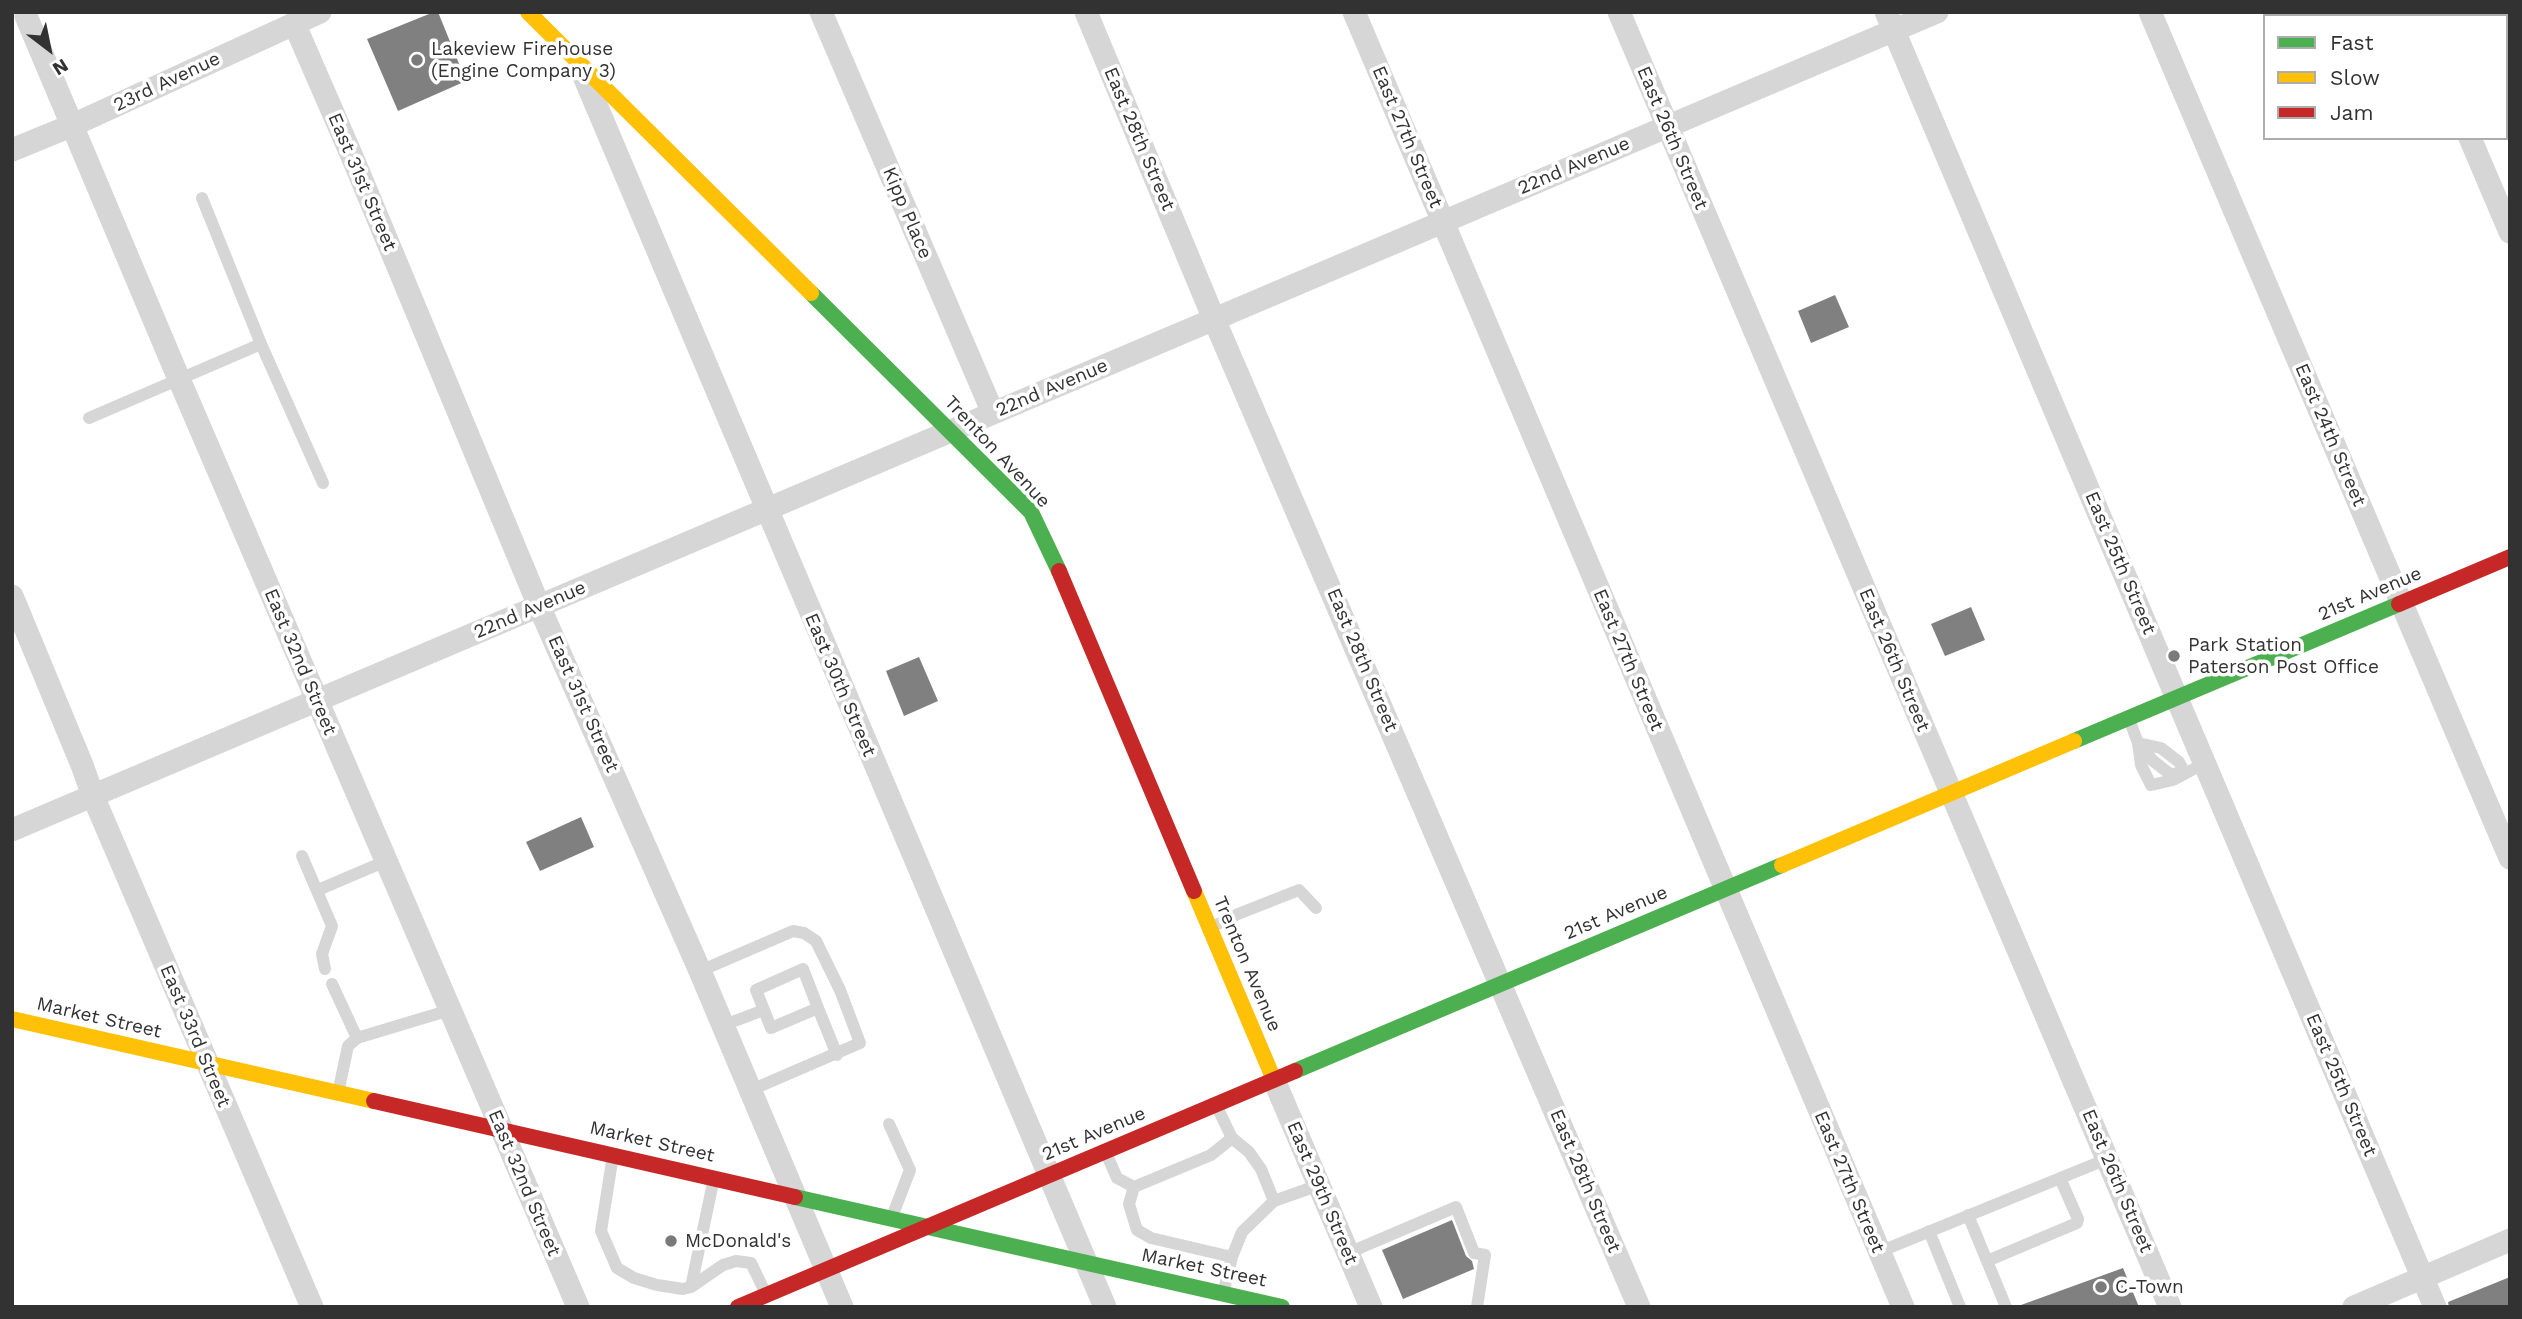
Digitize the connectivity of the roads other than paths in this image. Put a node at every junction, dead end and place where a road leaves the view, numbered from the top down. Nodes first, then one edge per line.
1 (320, 12) edge
2 (528, 12) edge
3 (821, 12) edge
4 (1086, 12) edge
5 (1354, 12) edge
6 (1619, 12) edge
7 (1937, 12) edge
8 (2150, 12) edge
9 (26, 16) dead end
10 (1890, 22) edge
11 (294, 23) junction
12 (577, 62) junction
13 (73, 125) junction
14 (1667, 127) junction
15 (2471, 140) edge
16 (12, 150) edge
17 (202, 198) dead end
18 (1444, 222) junction
19 (2510, 232) edge
20 (1214, 319) junction
21 (261, 344) junction
22 (179, 379) junction
23 (993, 413) junction
24 (89, 418) dead end
25 (951, 431) junction
26 (323, 483) dead end
27 (766, 510) junction
28 (2510, 557) edge
29 (12, 596) edge
30 (2401, 603) junction
31 (539, 606) junction
32 (2177, 698) junction
33 (316, 700) junction
34 (2129, 719) junction
35 (2138, 743) junction
36 (2195, 768) junction
37 (1951, 793) junction
38 (93, 796) junction
39 (12, 830) edge
40 (302, 856) dead end
41 (2510, 858) edge
42 (386, 861) junction
43 (1725, 889) junction
44 (318, 890) junction
45 (1316, 908) dead end
46 (1210, 929) junction
47 (325, 969) dead end
48 (700, 971) junction
49 (332, 984) dead end
50 (1499, 985) junction
51 (818, 1008) junction
52 (450, 1010) junction
53 (764, 1010) junction
54 (12, 1019) edge
55 (724, 1025) junction
56 (356, 1038) junction
57 (836, 1055) junction
58 (208, 1065) junction
59 (1274, 1080) junction
60 (751, 1090) junction
61 (338, 1094) junction
62 (1215, 1105) junction
63 (889, 1124) dead end
64 (501, 1129) junction
65 (1232, 1138) junction
66 (1105, 1152) junction
67 (613, 1155) junction
68 (2108, 1159) junction
69 (1049, 1175) junction
70 (714, 1178) junction
71 (2060, 1178) junction
72 (1319, 1185) junction
73 (1134, 1187) junction
74 (796, 1198) junction
75 (1274, 1201) junction
76 (1968, 1215) junction
77 (891, 1219) junction
78 (926, 1227) junction
79 (1929, 1231) junction
80 (2510, 1240) edge
81 (1879, 1252) junction
82 (1348, 1253) junction
83 (1232, 1257) junction
84 (1987, 1261) junction
85 (1087, 1264) junction
86 (826, 1270) junction
87 (2423, 1277) junction
88 (691, 1287) junction
89 (1223, 1294) junction
90 (766, 1295) junction
91 (312, 1307) edge
92 (578, 1307) edge
93 (738, 1307) edge
94 (842, 1307) edge
95 (1105, 1307) edge
96 (1282, 1307) edge
97 (1371, 1307) edge
98 (1477, 1307) edge
99 (1639, 1307) edge
100 (1903, 1307) edge
101 (1960, 1307) edge
102 (2006, 1307) edge
103 (2170, 1307) edge
104 (2354, 1307) edge
105 (2435, 1307) edge

1 - 11 street, 23rd Avenue
2 - 12 street, Trenton Avenue
3 - 23 street, Kipp Place
4 - 20 street, East 28th Street
5 - 18 street, East 27th Street
6 - 14 street, East 26th Street
7 - 10 street, 22nd Avenue
8 - 30 street, East 24th Street
9 - 13 street, East 32nd Street
10 - 14 street, 22nd Avenue
10 - 32 street, East 25th Street
11 - 13 street, 23rd Avenue
11 - 31 street, East 31st Street
12 - 25 street, Trenton Avenue
12 - 27 street, East 30th Street
13 - 16 street, 23rd Avenue
13 - 22 street, East 32nd Street
14 - 18 street, 22nd Avenue
14 - 37 street, East 26th Street
15 - 19 street
17 - 21 lane
18 - 20 street, 22nd Avenue
18 - 43 street, East 27th Street
20 - 23 street, 22nd Avenue
20 - 50 street, East 28th Street
21 - 22 lane
21 - 26 lane
22 - 24 lane
22 - 33 street, East 32nd Street
23 - 25 street, 22nd Avenue
25 - 27 street, 22nd Avenue
25 - 46 street, Trenton Avenue
27 - 31 street, 22nd Avenue
27 - 69 street, East 30th Street
28 - 30 street, 21st Avenue
29 - 38 street, East 33rd Street
30 - 32 street, 21st Avenue
30 - 41 street, East 24th Street
31 - 33 street, 22nd Avenue
31 - 48 street, East 31st Street
32 - 34 street, 21st Avenue
32 - 36 street, East 25th Street
33 - 38 street, 22nd Avenue
33 - 42 street, East 32nd Street
34 - 35 lane
34 - 37 street, 21st Avenue
35 - 36 lane
35 - 36 lane
36 - 87 street, East 25th Street
37 - 43 street, 21st Avenue
37 - 68 street, East 26th Street
38 - 39 street, 22nd Avenue
38 - 58 street, East 33rd Street
40 - 44 lane
42 - 44 lane
42 - 52 street, East 32nd Street
43 - 50 street, 21st Avenue
43 - 81 street, East 27th Street
44 - 47 lane
45 - 46 lane
46 - 59 street, Trenton Avenue
48 - 55 street, East 31st Street
48 - 57 lane
49 - 56 lane
50 - 59 street, 21st Avenue
50 - 99 street, East 28th Street
51 - 53 lane
51 - 53 lane
51 - 57 lane
52 - 56 lane
52 - 64 street, East 32nd Street
53 - 55 lane
54 - 58 street, Market Street
55 - 60 street, East 31st Street
56 - 61 lane
57 - 60 lane
58 - 61 street, Market Street
58 - 91 street, East 33rd Street
59 - 62 street, 21st Avenue
59 - 72 street, East 29th Street
60 - 74 street, East 31st Street
61 - 64 street, Market Street
62 - 65 lane
62 - 66 street, 21st Avenue
63 - 77 lane
64 - 67 street, Market Street
64 - 92 street, East 32nd Street
65 - 73 lane
65 - 75 lane
66 - 69 street, 21st Avenue
66 - 73 lane
67 - 70 street, Market Street
67 - 88 lane
68 - 71 lane
68 - 103 street, East 26th Street
69 - 78 street, 21st Avenue
69 - 85 street, East 30th Street
70 - 74 street, Market Street
70 - 88 lane
71 - 76 lane
71 - 84 lane
72 - 75 lane
72 - 82 street, East 29th Street
73 - 83 lane
74 - 77 street, Market Street
74 - 86 street, East 31st Street
75 - 83 lane
76 - 79 lane
76 - 84 lane
77 - 78 street, Market Street
78 - 85 street, Market Street
78 - 86 street, 21st Avenue
79 - 81 lane
79 - 101 lane
80 - 87 street
81 - 100 street, East 27th Street
82 - 97 street, East 29th Street
82 - 98 lane
83 - 89 lane
84 - 102 lane
85 - 89 street, Market Street
85 - 95 street, East 30th Street
86 - 90 street, 21st Avenue
86 - 94 street, East 31st Street
87 - 104 street
87 - 105 street, East 25th Street
88 - 90 lane
89 - 96 street, Market Street
90 - 93 street, 21st Avenue

